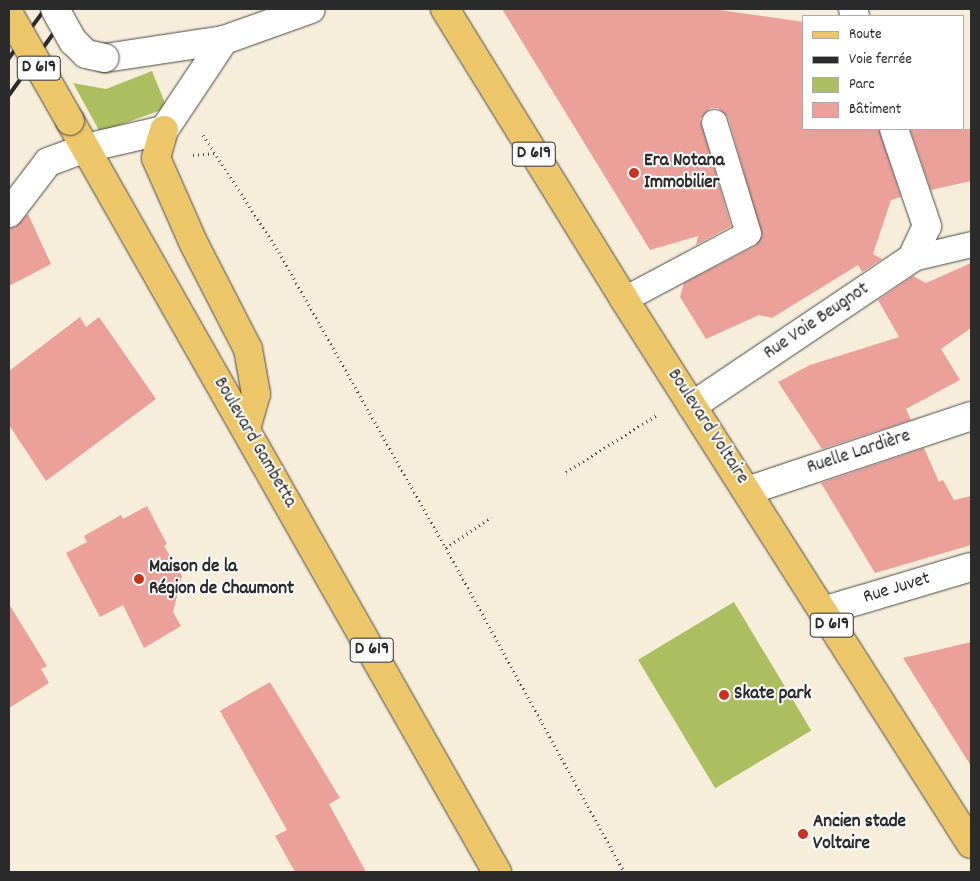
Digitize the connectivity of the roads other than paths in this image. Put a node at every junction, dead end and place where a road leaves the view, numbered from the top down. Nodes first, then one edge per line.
1 (55, 9) edge
2 (311, 9) edge
3 (445, 9) edge
4 (9, 14) edge
5 (224, 40) junction
6 (714, 122) dead end
7 (164, 130) junction
8 (894, 130) edge
9 (86, 148) junction
10 (9, 213) edge
11 (971, 244) edge
12 (912, 258) junction
13 (624, 299) junction
14 (692, 406) junction
15 (971, 416) edge
16 (246, 428) junction
17 (747, 490) junction
18 (971, 567) edge
19 (823, 611) junction
20 (971, 844) edge
21 (497, 872) edge

1 - 5 street, bridge
2 - 5 street
3 - 13 main road, Boulevard Voltaire / D 619
4 - 9 main road, Boulevard Gambetta / D 619, bridge
5 - 7 street
6 - 13 lane
7 - 9 street
7 - 16 main road
8 - 12 street
9 - 10 street
9 - 16 main road, Boulevard Gambetta / D 619
11 - 12 lane
12 - 14 street, Rue Voie Beugnot
13 - 14 main road, Boulevard Voltaire / D 619
14 - 17 main road, Boulevard Voltaire / D 619
15 - 17 street, Ruelle Lardière
16 - 21 main road, Boulevard Gambetta / D 619
17 - 19 main road, Boulevard Voltaire / D 619
18 - 19 street, Rue Juvet
19 - 20 main road, Boulevard Voltaire / D 619

